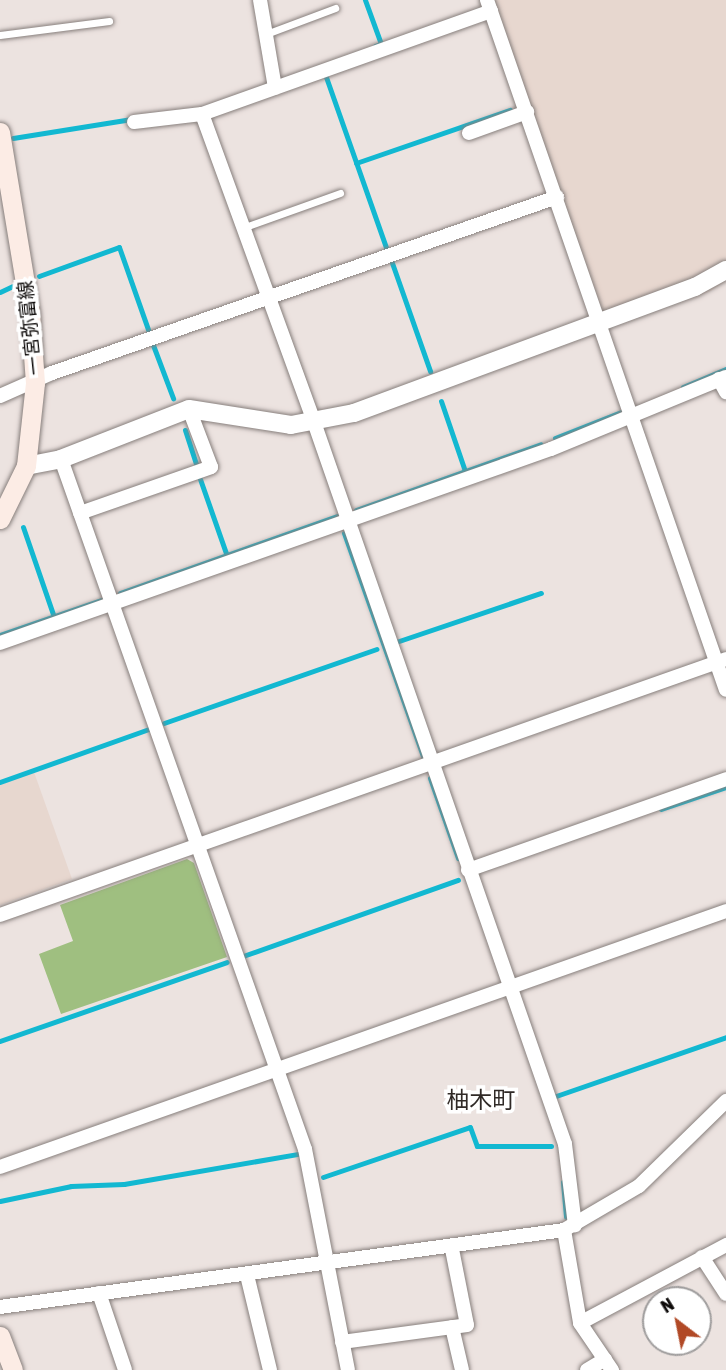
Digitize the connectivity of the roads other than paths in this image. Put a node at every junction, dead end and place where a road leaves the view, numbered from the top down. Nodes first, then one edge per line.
1 (260, 0) edge
2 (489, 6) edge
3 (335, 8) dead end
4 (109, 20) dead end
5 (266, 33) junction
6 (0, 35) edge
7 (275, 88) junction
8 (527, 112) junction
9 (202, 114) junction
10 (134, 122) dead end
11 (469, 133) dead end
12 (1, 142) edge
13 (340, 194) dead end
14 (557, 197) junction
15 (245, 227) junction
16 (726, 270) edge
17 (270, 299) junction
18 (601, 322) junction
19 (36, 383) junction
20 (724, 383) edge
21 (0, 396) edge
22 (189, 409) junction
23 (632, 418) junction
24 (314, 422) junction
25 (61, 459) junction
26 (26, 466) junction
27 (3, 506) edge
28 (80, 513) junction
29 (349, 523) junction
30 (112, 606) junction
31 (0, 643) edge
32 (721, 661) edge
33 (726, 690) edge
34 (431, 764) junction
35 (726, 779) edge
36 (195, 847) junction
37 (468, 870) junction
38 (726, 911) edge
39 (0, 915) edge
40 (509, 989) junction
41 (276, 1070) junction
42 (726, 1101) edge
43 (0, 1167) edge
44 (570, 1228) junction
45 (726, 1245) edge
46 (452, 1249) junction
47 (702, 1257) junction
48 (325, 1266) junction
49 (247, 1275) junction
50 (99, 1293) junction
51 (726, 1294) edge
52 (0, 1307) edge
53 (580, 1322) junction
54 (452, 1328) junction
55 (0, 1336) edge
56 (342, 1342) junction
57 (609, 1365) edge
58 (13, 1370) edge
59 (125, 1370) edge
60 (270, 1370) edge
61 (348, 1370) edge
62 (462, 1370) edge
63 (587, 1370) edge

1 - 5 street
2 - 7 street
2 - 8 street
3 - 5 lane
4 - 6 lane
5 - 7 street
7 - 9 street
8 - 11 street
8 - 14 street
9 - 10 street
9 - 15 street
12 - 19 main road, 一宮弥富線
13 - 15 lane
14 - 17 street
14 - 18 street
15 - 17 street
16 - 18 street
17 - 19 street
17 - 24 street
18 - 23 street
18 - 24 street
19 - 21 street
19 - 26 main road, 一宮弥富線
20 - 23 street
22 - 24 street
22 - 25 street
22 - 28 street
23 - 29 street
23 - 32 street
24 - 29 street
25 - 26 street
25 - 28 street
26 - 27 main road, 一宮弥富線
28 - 30 street
29 - 30 street
29 - 34 street
30 - 31 street
30 - 36 street
32 - 33 street
32 - 34 street
34 - 36 street
34 - 37 street
35 - 37 street
36 - 39 street
36 - 41 street
37 - 40 street
38 - 40 street
40 - 41 street
40 - 44 street
41 - 43 street
41 - 48 street
42 - 44 street
44 - 46 street
44 - 53 street
45 - 47 street
46 - 48 street
46 - 54 street
47 - 51 street
47 - 53 street
48 - 49 street
48 - 56 street
49 - 50 street
49 - 60 street
50 - 52 street
50 - 59 street
53 - 57 street
54 - 56 street
54 - 62 street
55 - 58 main road
56 - 61 street
57 - 63 street

